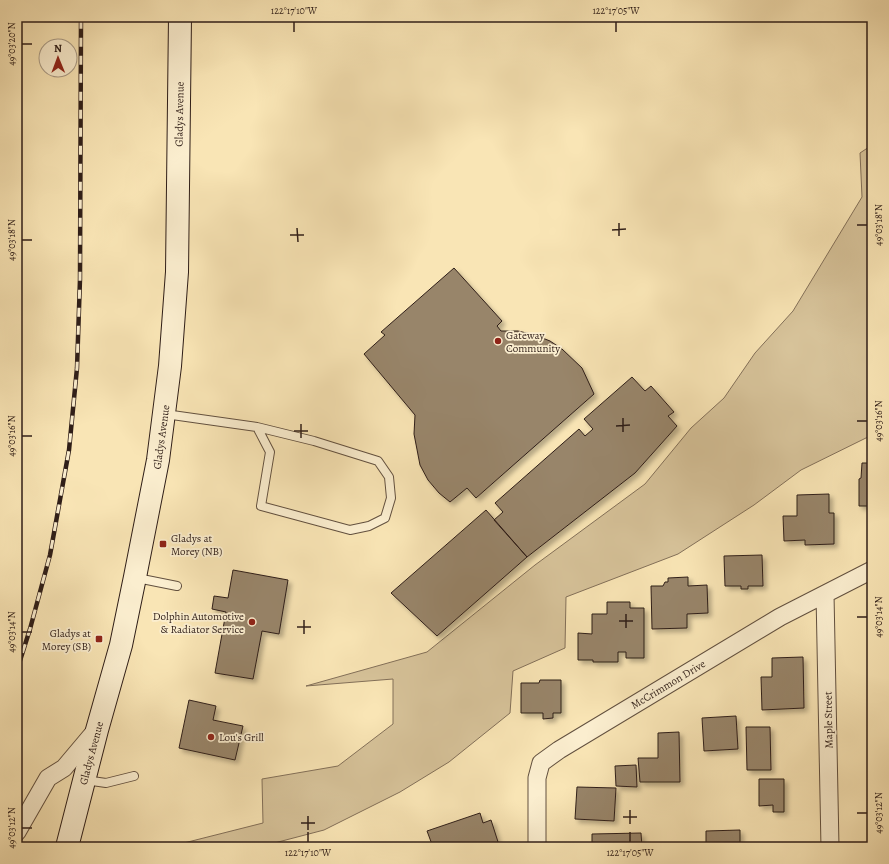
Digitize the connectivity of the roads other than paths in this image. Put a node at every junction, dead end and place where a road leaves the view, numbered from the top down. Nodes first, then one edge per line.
1 (180, 17) edge
2 (164, 414) junction
3 (257, 427) junction
4 (872, 570) edge
5 (135, 577) junction
6 (177, 586) dead end
7 (825, 594) junction
8 (97, 730) junction
9 (134, 776) dead end
10 (84, 780) junction
11 (17, 832) edge
12 (67, 847) edge
13 (537, 847) edge
14 (830, 847) edge

1 - 2 main road, Gladys Avenue
2 - 3 lane
2 - 5 main road, Gladys Avenue
3 - 3 lane
4 - 7 street, McCrimmon Drive
5 - 6 lane
5 - 8 main road, Gladys Avenue
7 - 13 street, McCrimmon Drive
7 - 14 street, Maple Street
8 - 10 main road, Gladys Avenue
8 - 11 street
9 - 10 lane
10 - 12 main road, Gladys Avenue

